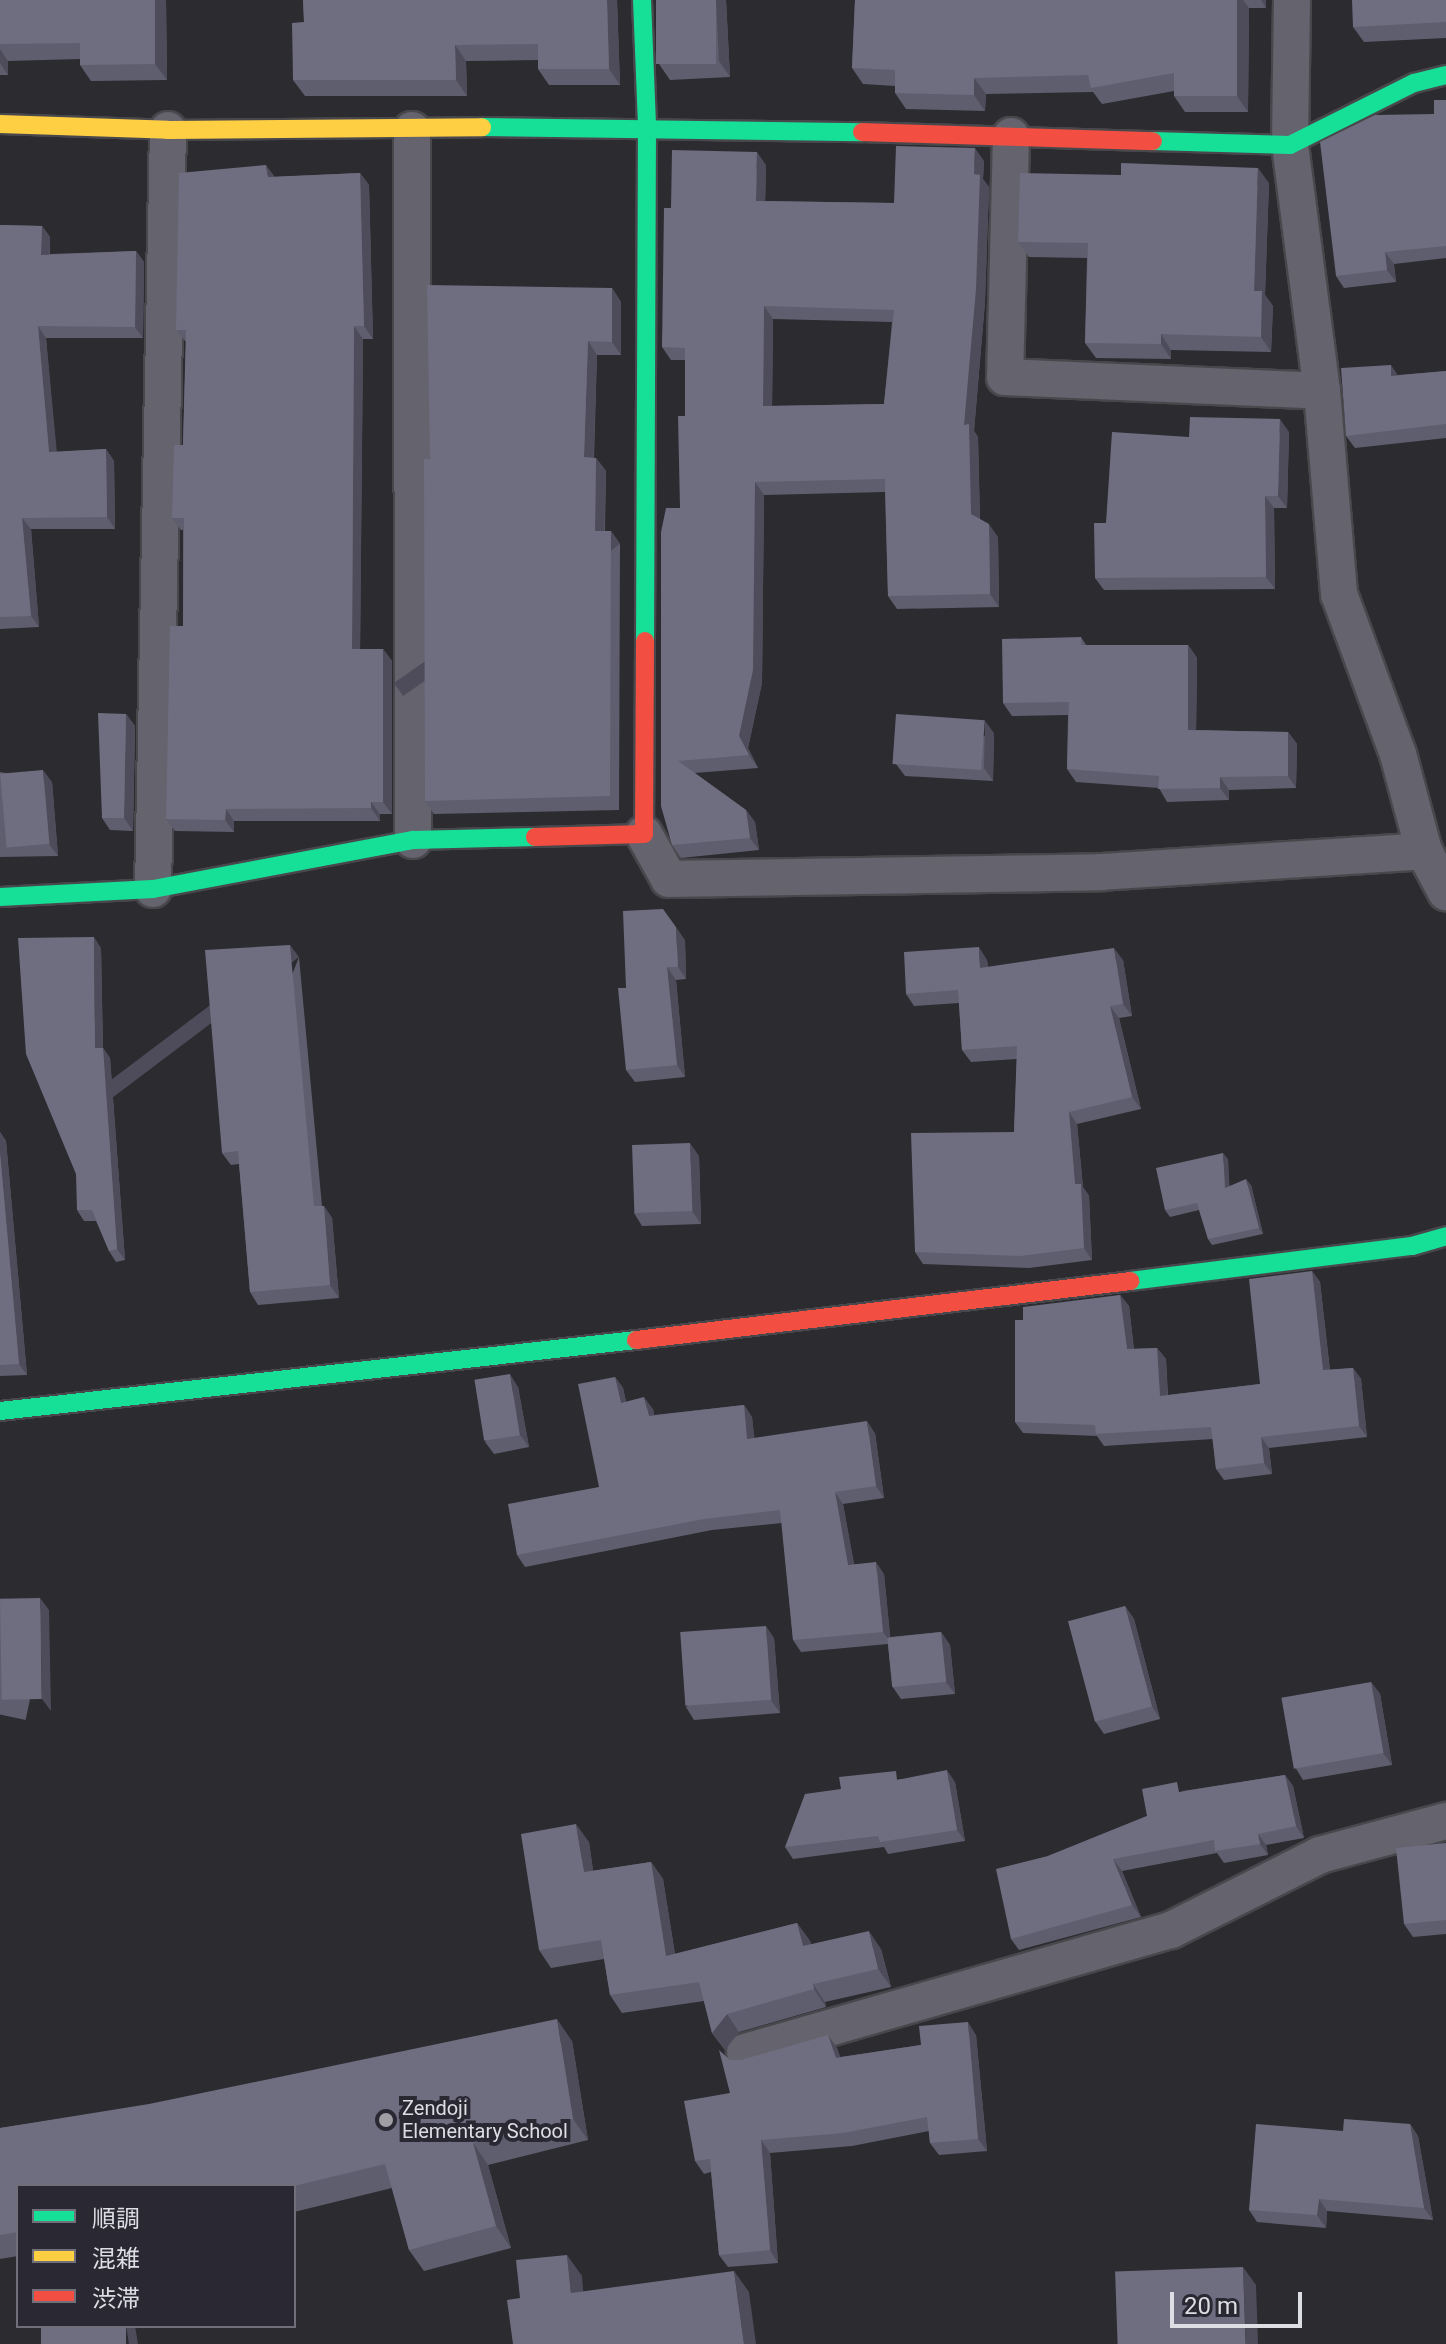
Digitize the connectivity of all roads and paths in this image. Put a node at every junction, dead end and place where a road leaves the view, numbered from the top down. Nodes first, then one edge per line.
1 (642, 0) edge
2 (1292, 0) edge
3 (1446, 75) edge
4 (0, 124) edge
5 (647, 126) junction
6 (168, 130) junction
7 (412, 130) junction
8 (1011, 136) junction
9 (1290, 145) junction
10 (1322, 391) junction
11 (644, 834) junction
12 (413, 840) junction
13 (1424, 851) junction
14 (153, 889) junction
15 (1446, 892) edge
16 (0, 897) edge
17 (1446, 1236) edge
18 (0, 1411) edge
19 (1446, 1821) edge
20 (745, 2052) dead end

1 - 5 street
2 - 9 street
3 - 9 street
4 - 6 street
5 - 7 street
5 - 8 street
5 - 11 street
6 - 7 street
6 - 14 street
7 - 12 street
8 - 9 street
8 - 10 street
9 - 10 street
10 - 13 street
11 - 12 street
11 - 13 street
12 - 14 street
13 - 15 street
14 - 16 street
17 - 18 street
19 - 20 street

